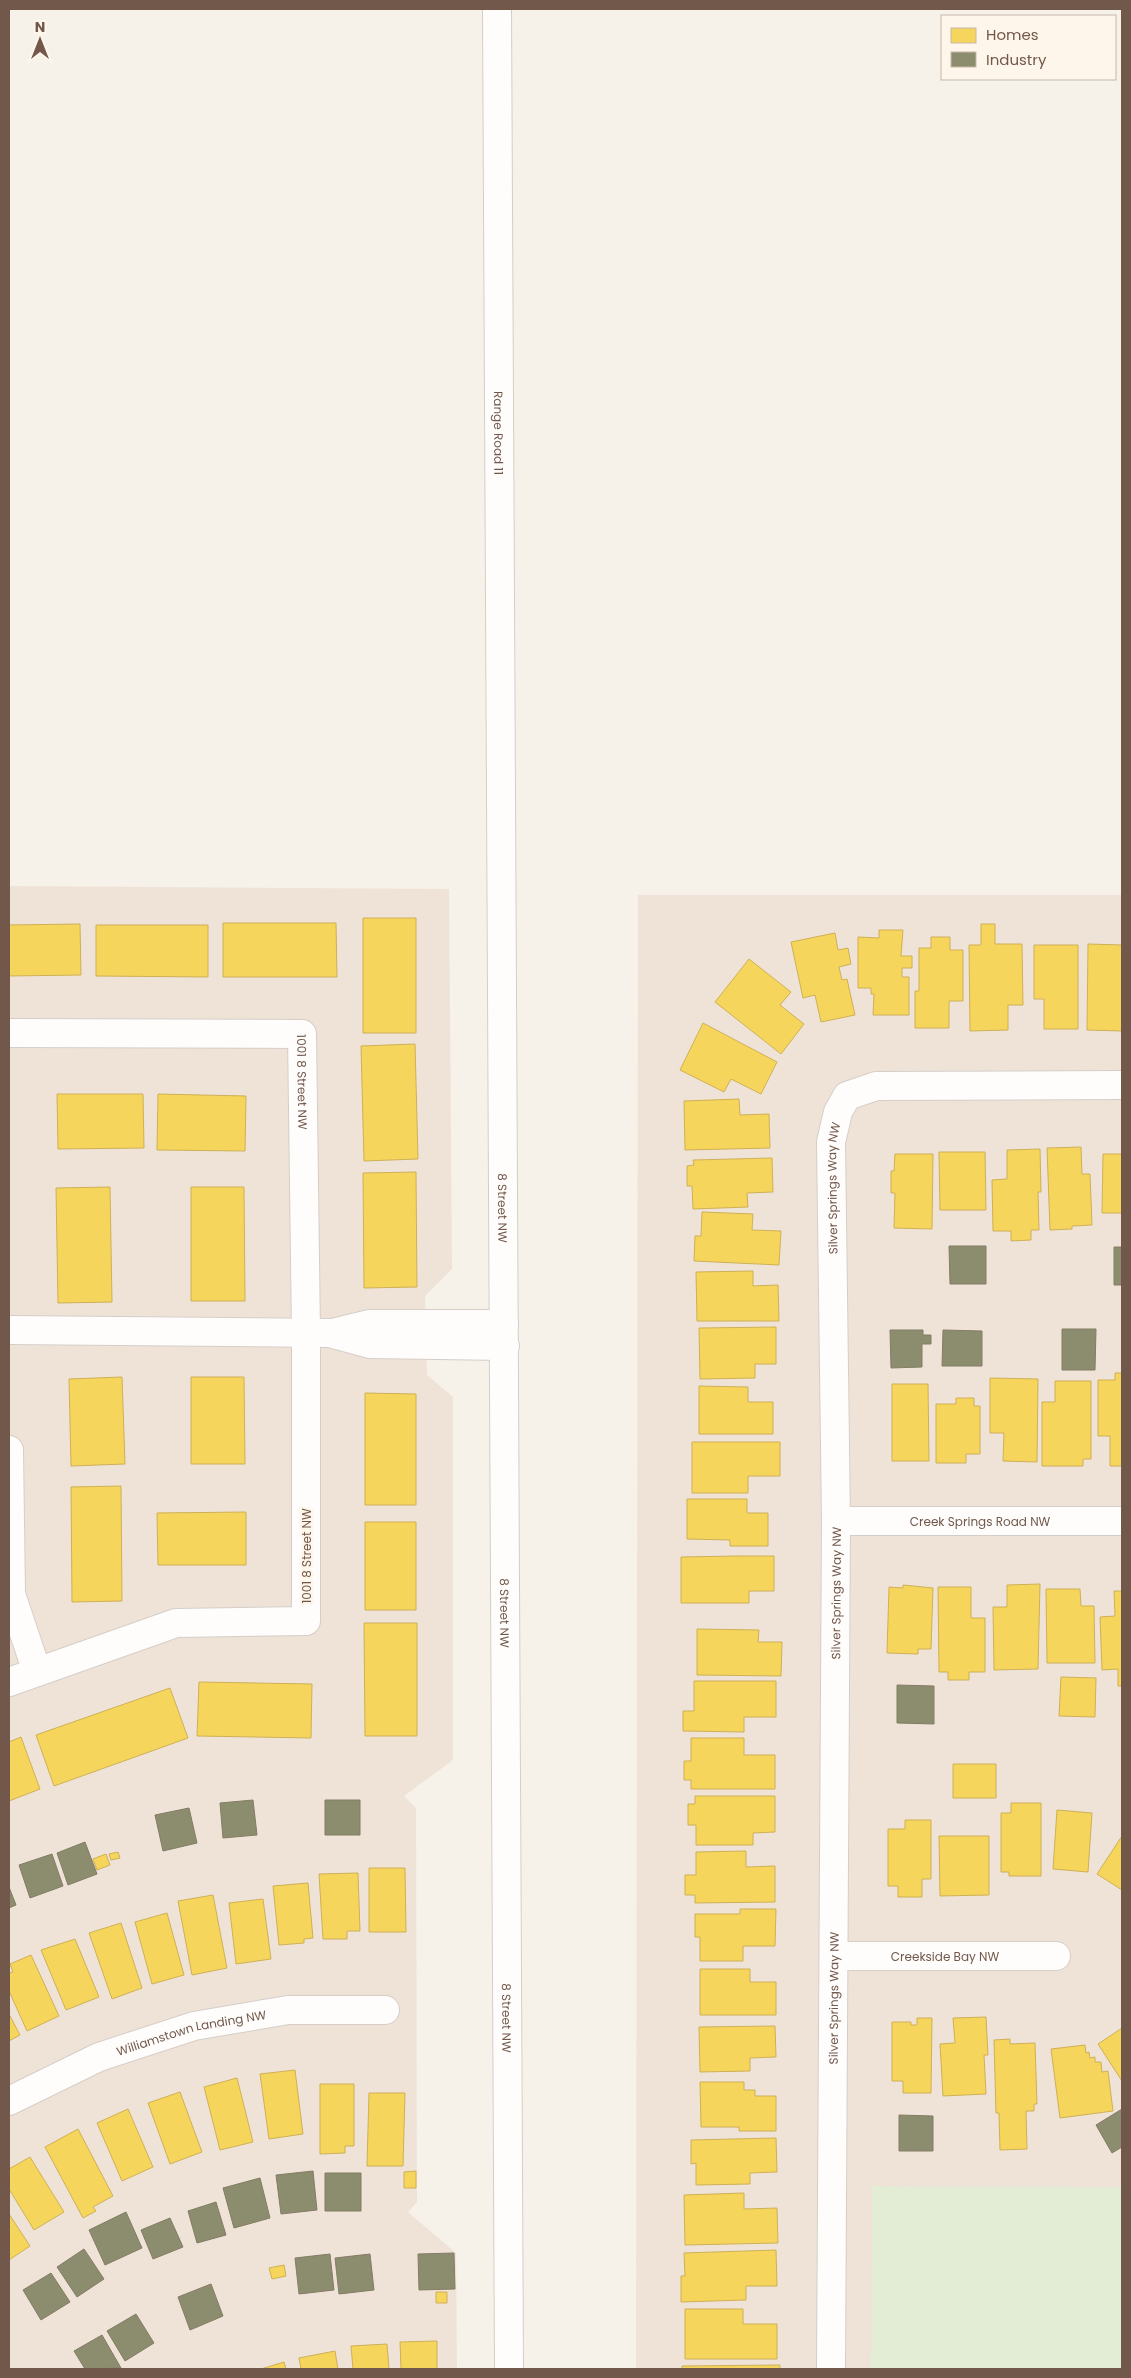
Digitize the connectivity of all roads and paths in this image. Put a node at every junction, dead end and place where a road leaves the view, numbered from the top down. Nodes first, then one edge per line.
1 (497, 9) edge
2 (502, 856) joint
3 (9, 1033) edge
4 (1122, 1085) edge
5 (9, 1330) edge
6 (319, 1334) junction
7 (504, 1335) junction
8 (9, 1450) edge
9 (836, 1521) junction
10 (1122, 1521) edge
11 (37, 1672) junction
12 (9, 1682) edge
13 (835, 1956) junction
14 (1056, 1956) dead end
15 (385, 2010) dead end
16 (9, 2101) edge
17 (509, 2369) edge
18 (831, 2369) edge

1 - 2 street, Range Road 11
2 - 7 street, 8 Street NW
3 - 6 street, 1001 8 Street NW
4 - 9 street, Silver Springs Way NW
5 - 6 street
6 - 7 street
6 - 11 street, 1001 8 Street NW
7 - 17 street, 8 Street NW
8 - 11 street
9 - 10 street, Creek Springs Road NW
9 - 13 street, Silver Springs Way NW
11 - 12 street, 1001 8 Street NW
13 - 14 street, Creekside Bay NW
13 - 18 street, Silver Springs Way NW
15 - 16 street, Williamstown Landing NW

